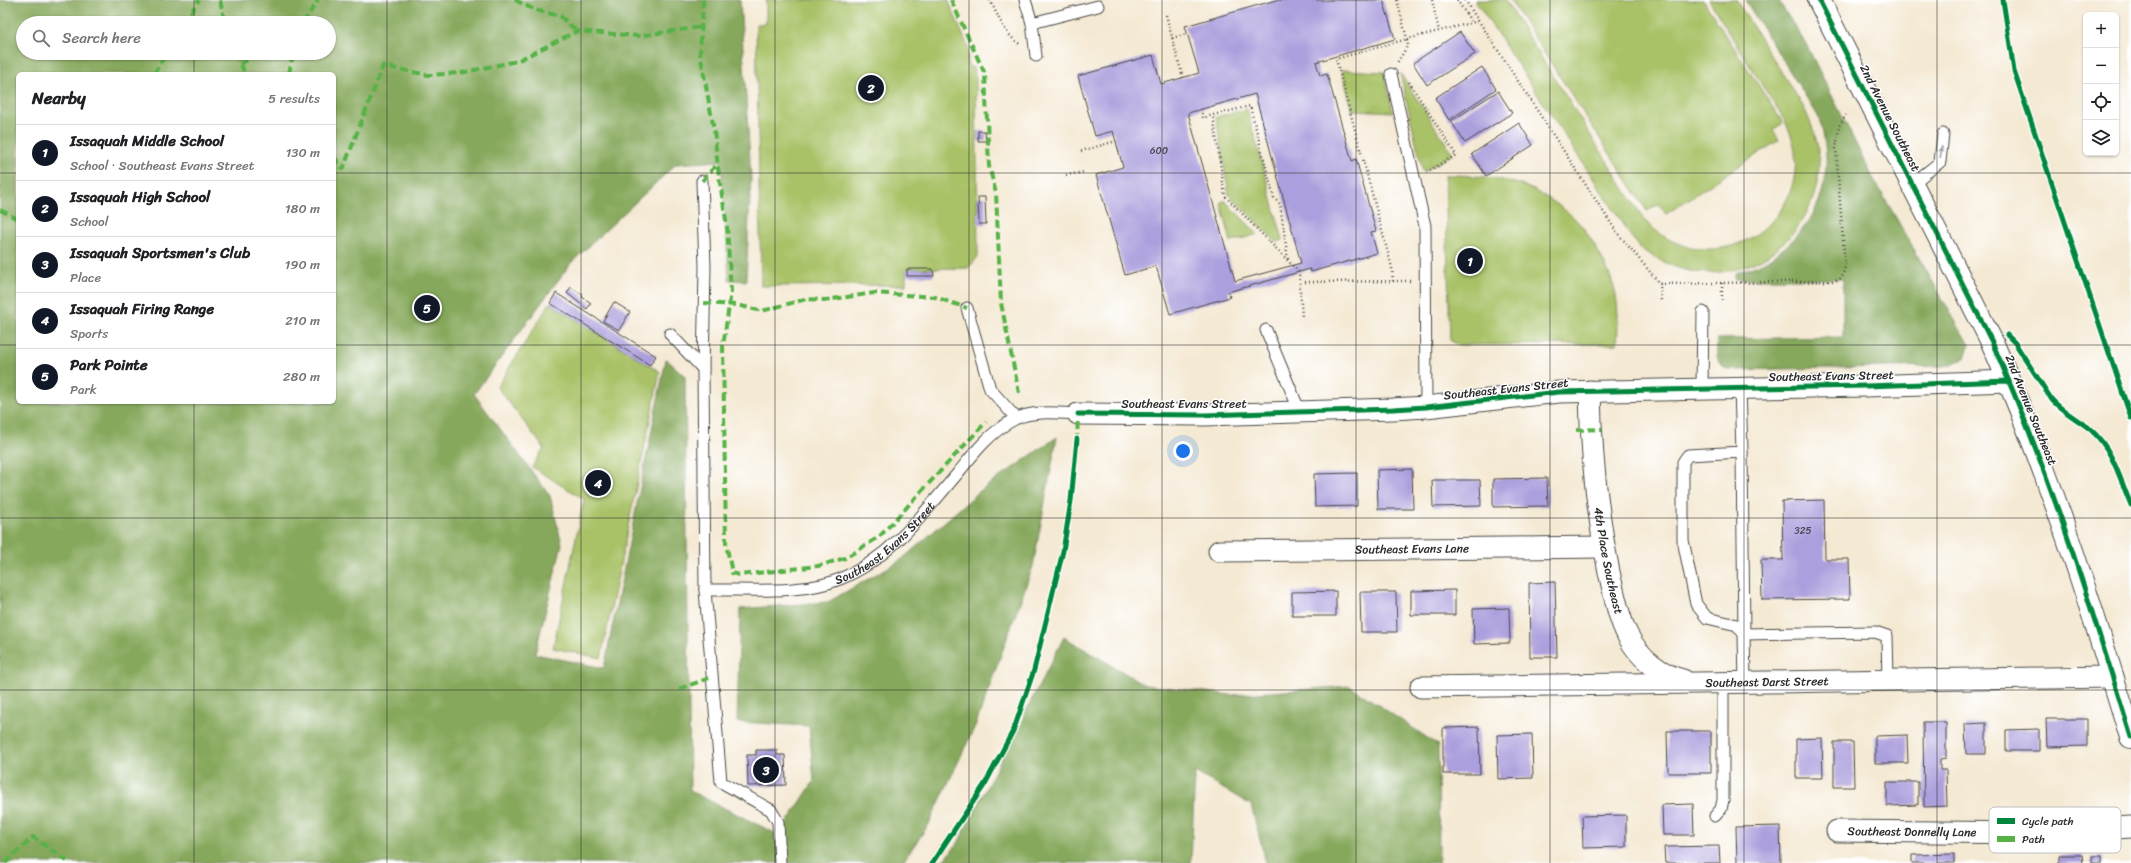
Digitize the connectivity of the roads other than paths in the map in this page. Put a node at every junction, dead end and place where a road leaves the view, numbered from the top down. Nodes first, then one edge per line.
1 (1025, 0) edge
2 (1819, 0) edge
3 (1098, 6) dead end
4 (1032, 23) junction
5 (1036, 56) dead end
6 (1396, 72) road end
7 (1944, 134) dead end
8 (702, 181) dead end
9 (1912, 184) junction
10 (967, 308) dead end
11 (1703, 312) dead end
12 (1266, 330) dead end
13 (670, 334) dead end
14 (703, 369) junction
15 (2009, 381) junction
16 (1702, 388) junction
17 (1740, 388) junction
18 (1590, 391) junction
19 (1426, 407) junction
20 (1300, 412) junction
21 (1078, 414) joint
22 (1016, 418) junction
23 (1742, 452) junction
24 (1604, 547) junction
25 (1219, 551) dead end
26 (705, 590) junction
27 (1744, 634) junction
28 (2113, 677) junction
29 (1888, 680) junction
30 (1713, 683) junction
31 (1745, 683) junction
32 (1421, 688) dead end
33 (2131, 737) edge
34 (1715, 816) dead end
35 (2131, 828) edge
36 (2121, 829) edge
37 (1837, 831) dead end
38 (1989, 833) edge
39 (780, 863) edge

1 - 4 lane
2 - 9 street, 2nd Avenue Southeast
3 - 4 lane
4 - 5 lane
6 - 19 lane
9 -> 7 lane
8 - 14 lane
9 - 15 street, 2nd Avenue Southeast
10 - 22 lane
11 - 16 lane
12 - 20 lane
13 - 14 lane
14 - 26 lane
15 - 17 street, Southeast Evans Street
15 - 28 street, 2nd Avenue Southeast
16 - 17 street, Southeast Evans Street
16 - 18 street, Southeast Evans Street
17 - 23 lane
18 - 19 street, Southeast Evans Street
18 - 24 street, 4th Place Southeast
19 - 20 street, Southeast Evans Street
20 - 21 street, Southeast Evans Street
21 - 22 lane, Southeast Evans Street
22 - 26 lane, Southeast Evans Street
23 - 27 lane
23 - 27 lane
24 - 25 street, Southeast Evans Lane
24 - 30 street, 4th Place Southeast
26 - 39 lane
27 - 29 lane
27 - 31 lane
28 - 29 street, Southeast Darst Street
28 - 33 street, 2nd Avenue Southeast
29 - 31 street, Southeast Darst Street
30 - 31 street, Southeast Darst Street
30 - 32 street, Southeast Darst Street
30 - 34 lane
35 - 36 street, Southeast Donnelly Lane
37 - 38 street, Southeast Donnelly Lane

